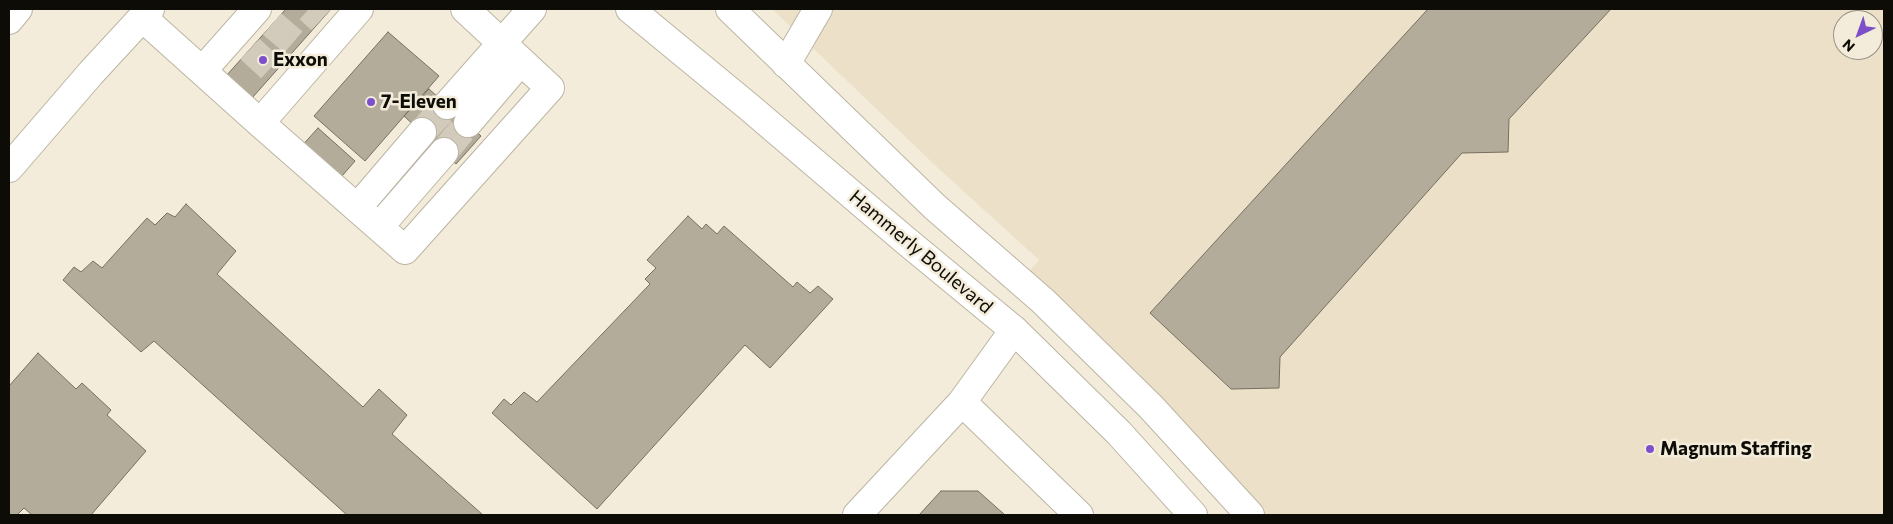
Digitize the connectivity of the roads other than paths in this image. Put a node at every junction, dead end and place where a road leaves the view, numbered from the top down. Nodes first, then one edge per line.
1 (18, 9) edge
2 (358, 9) edge
3 (465, 9) edge
4 (532, 9) edge
5 (630, 9) edge
6 (730, 9) edge
7 (818, 9) edge
8 (146, 13) edge
9 (262, 14) edge
10 (9, 20) edge
11 (500, 43) junction
12 (521, 61) junction
13 (786, 64) junction
14 (202, 71) junction
15 (447, 105) tunnel mouth
16 (260, 123) junction
17 (468, 123) tunnel mouth
18 (422, 132) tunnel mouth
19 (444, 152) tunnel mouth
20 (9, 168) edge
21 (357, 208) junction
22 (379, 227) junction
23 (1014, 330) junction
24 (962, 402) junction
25 (1248, 514) edge
26 (858, 515) edge
27 (1079, 515) edge
28 (1192, 515) edge

1 - 10 main road
2 - 16 main road
3 - 11 main road
4 - 11 main road
5 - 23 main road, Hammerly Boulevard
6 - 13 main road
7 - 13 main road
8 - 14 main road
8 - 20 main road
9 - 14 main road
11 - 12 main road
11 - 15 main road
12 - 17 main road
12 - 22 main road
13 - 25 main road
14 - 16 main road
16 - 21 main road
18 - 21 main road
19 - 22 main road
21 - 22 main road
23 - 24 main road
23 - 28 main road, Hammerly Boulevard
24 - 26 main road
24 - 27 main road

